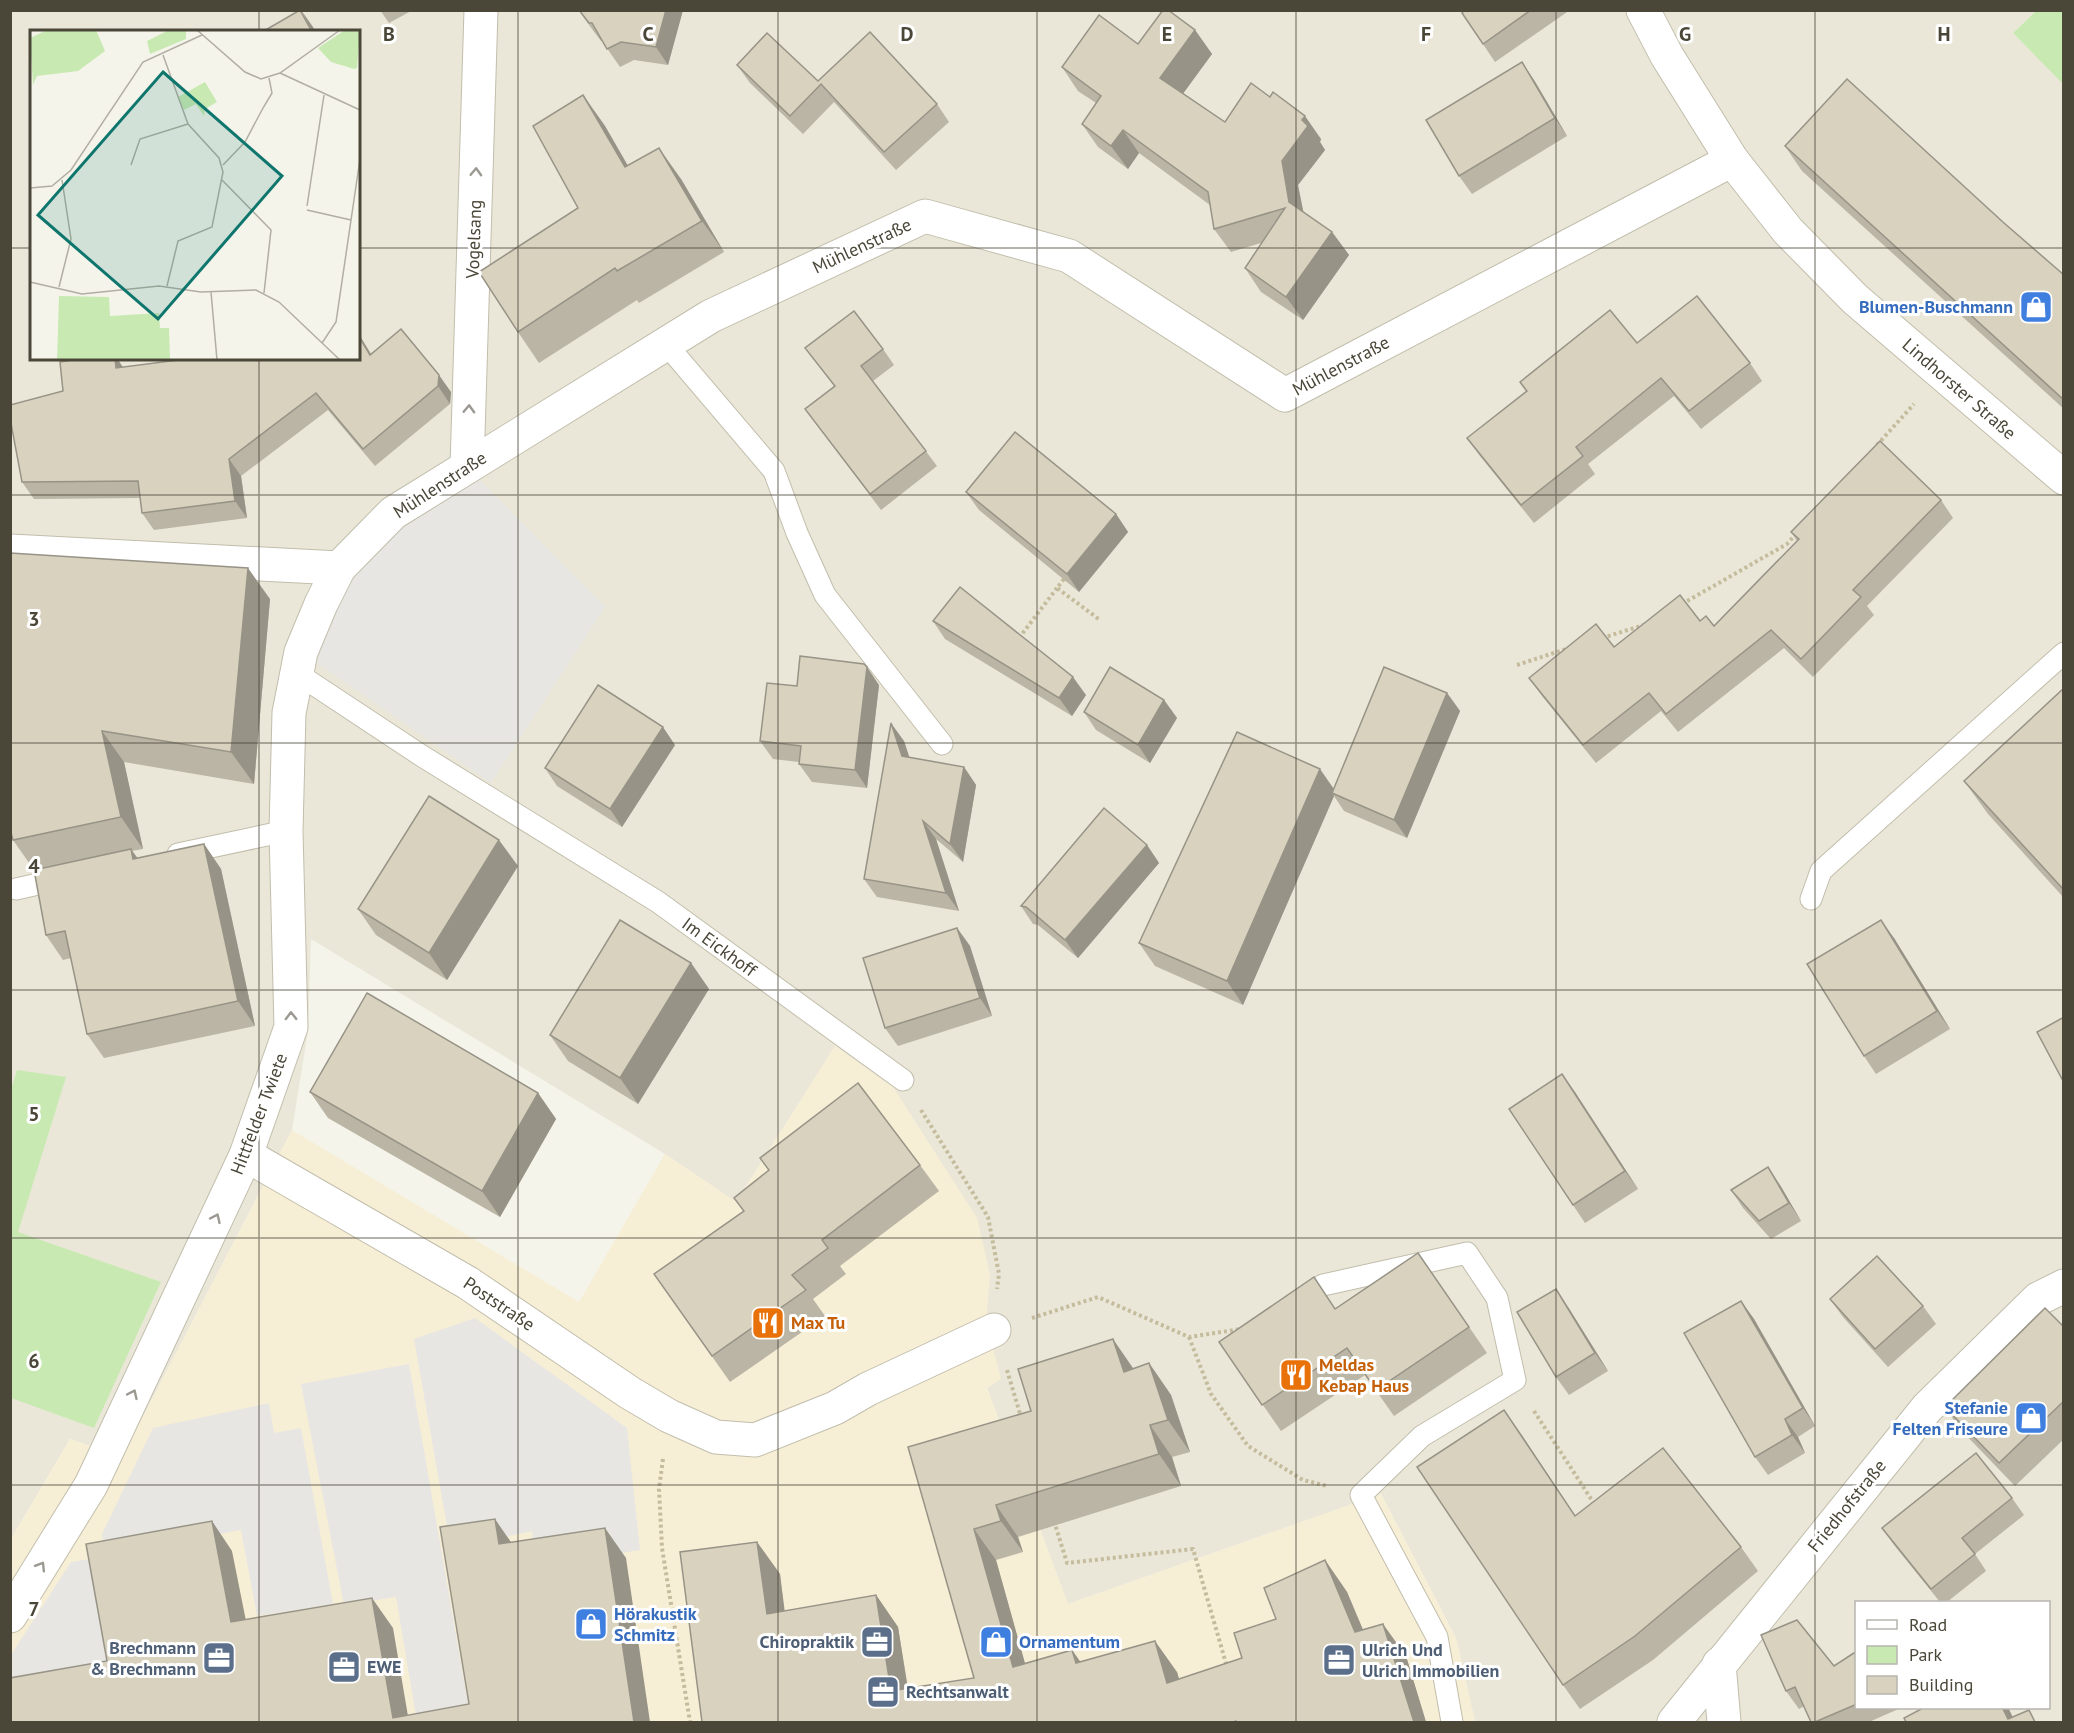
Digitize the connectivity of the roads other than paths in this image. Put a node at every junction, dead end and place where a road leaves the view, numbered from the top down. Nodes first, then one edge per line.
1 (482, 10) edge
2 (1643, 10) edge
3 (1732, 160) junction
4 (666, 344) junction
5 (467, 467) junction
6 (2064, 478) edge
7 (10, 551) edge
8 (339, 568) junction
9 (2064, 653) edge
10 (297, 674) junction
11 (942, 744) dead end
12 (286, 831) junction
13 (162, 857) edge
14 (83, 874) edge
15 (16, 889) dead end
16 (1811, 898) dead end
17 (903, 1080) road end
18 (246, 1155) junction
19 (1323, 1285) dead end
20 (2064, 1286) edge
21 (994, 1330) road end
22 (10, 1616) edge
23 (1719, 1664) junction
24 (1452, 1722) edge
25 (1674, 1722) edge
26 (1724, 1722) edge

5 -> 1 street, Vogelsang
2 - 3 street, Lindhorster Straße
3 - 4 street, Mühlenstraße
3 - 6 street, Lindhorster Straße
4 - 5 street, Mühlenstraße
4 - 11 lane
5 - 8 street, Mühlenstraße
7 - 8 street
8 - 10 street, Hittfelder Twiete
9 - 16 lane
10 - 12 street, Hittfelder Twiete
10 - 17 lane, Im Eickhoff
12 - 13 lane
18 -> 12 street, Hittfelder Twiete
14 - 15 lane
18 - 21 street, Poststraße
22 -> 18 street, Hittfelder Twiete
19 - 24 lane
20 - 23 street, Friedhofstraße
23 - 25 street, Friedhofstraße
23 - 26 street

